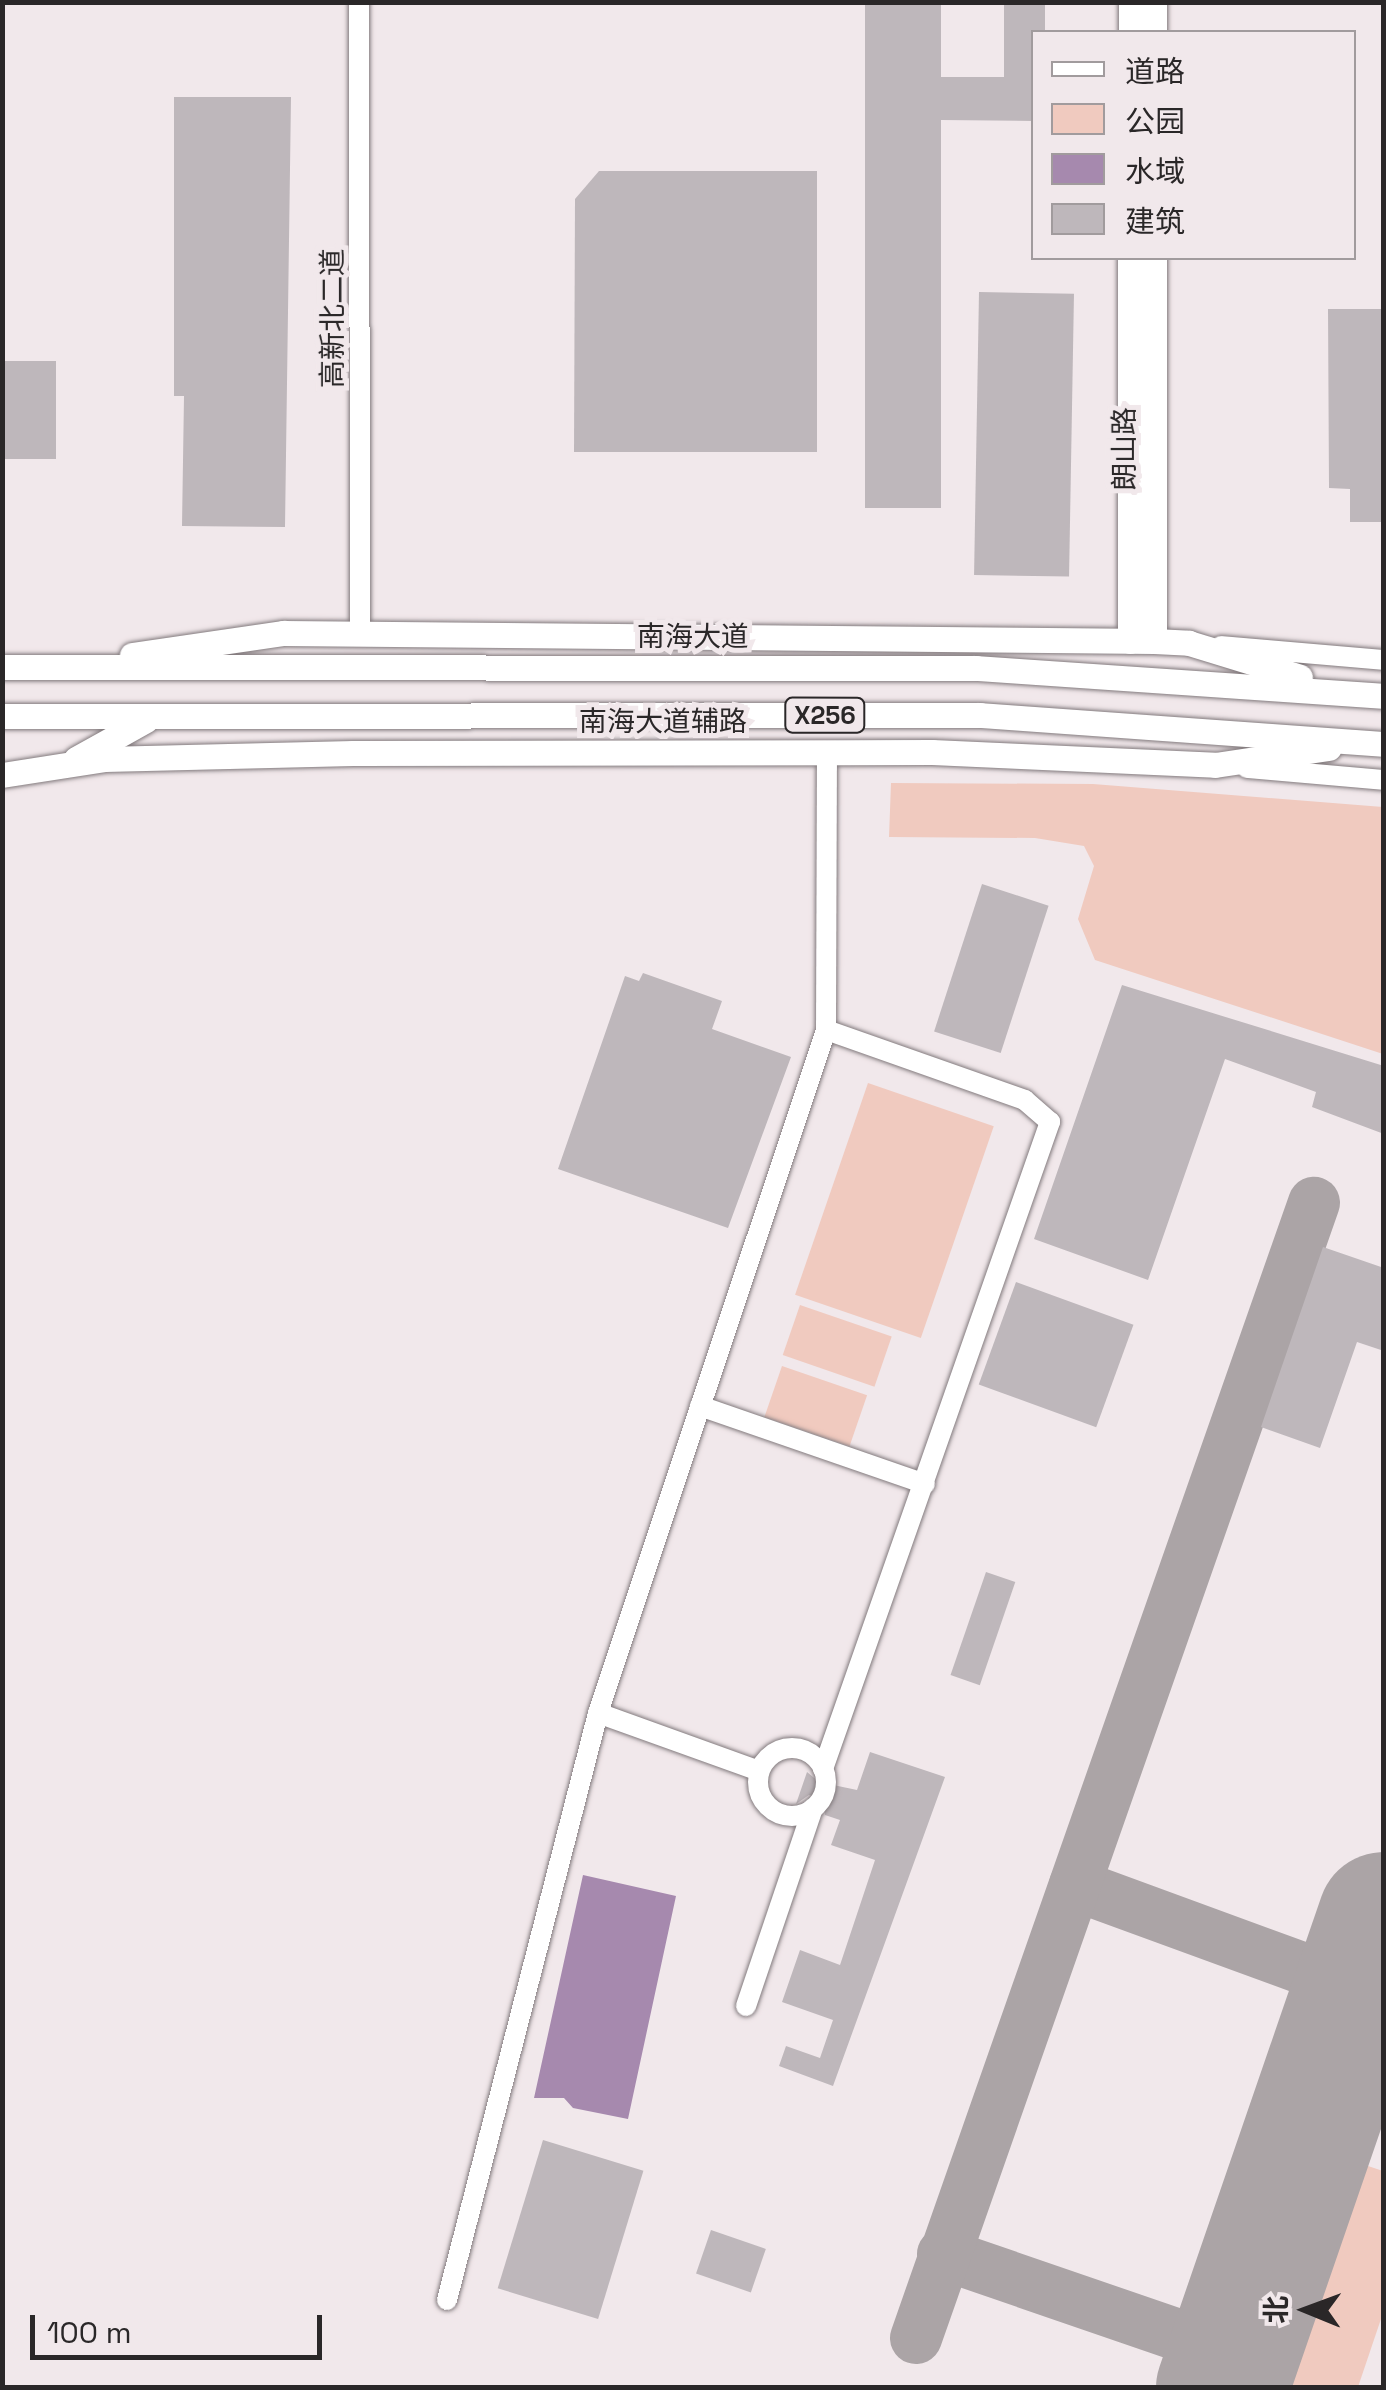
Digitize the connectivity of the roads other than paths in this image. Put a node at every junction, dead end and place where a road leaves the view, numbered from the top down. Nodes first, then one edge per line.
1 (359, 2) edge
2 (1130, 2) edge
3 (1154, 2) edge
4 (1130, 30) edge
5 (1154, 30) edge
6 (1130, 260) edge
7 (1154, 260) edge
8 (360, 634) junction
9 (883, 636) junction
10 (1142, 641) junction
11 (1189, 643) junction
12 (1384, 660) edge
13 (795, 665) junction
14 (2, 666) edge
15 (43, 667) junction
16 (1348, 692) junction
17 (1384, 696) edge
18 (280, 715) junction
19 (2, 716) edge
20 (155, 716) junction
21 (1376, 744) edge
22 (826, 751) junction
23 (437, 752) junction
24 (72, 762) junction
25 (1215, 765) junction
26 (2, 775) edge
27 (1384, 780) edge
28 (826, 1030) junction
29 (700, 1406) junction
30 (925, 1484) junction
31 (598, 1713) junction
32 (824, 1769) junction
33 (759, 1771) junction
34 (813, 1808) junction
35 (746, 2006) dead end
36 (447, 2300) dead end

1 - 8 street, 高新北二道
2 - 4 main road
3 - 5 main road
6 - 10 main road, 朗山路
7 - 10 main road, 朗山路
8 - 9 main road
8 - 15 main road
9 - 10 main road
9 - 13 main road
10 - 11 main road
11 - 12 street
11 - 16 main road
13 - 15 main road, 南海大道 / X256
13 - 16 main road, 南海大道 / X256
14 - 15 main road, 南海大道 / X256
16 - 17 main road, 南海大道 / X256
18 - 20 main road, X256
18 - 21 main road, X256
18 - 23 main road
19 - 20 main road, X256
20 - 24 main road
21 - 25 main road
22 - 23 main road, 南海大道辅路
22 - 25 main road, 南海大道辅路
22 - 28 street
23 - 24 main road, 南海大道辅路
24 - 26 main road, 南海大道辅路
25 - 27 street, 南海大道辅路
28 - 29 street
28 - 30 street
29 - 30 street
29 - 31 street
30 - 32 street
31 - 33 street
31 - 36 street
32 - 33 street
32 - 34 street
33 - 34 street
34 - 35 street

